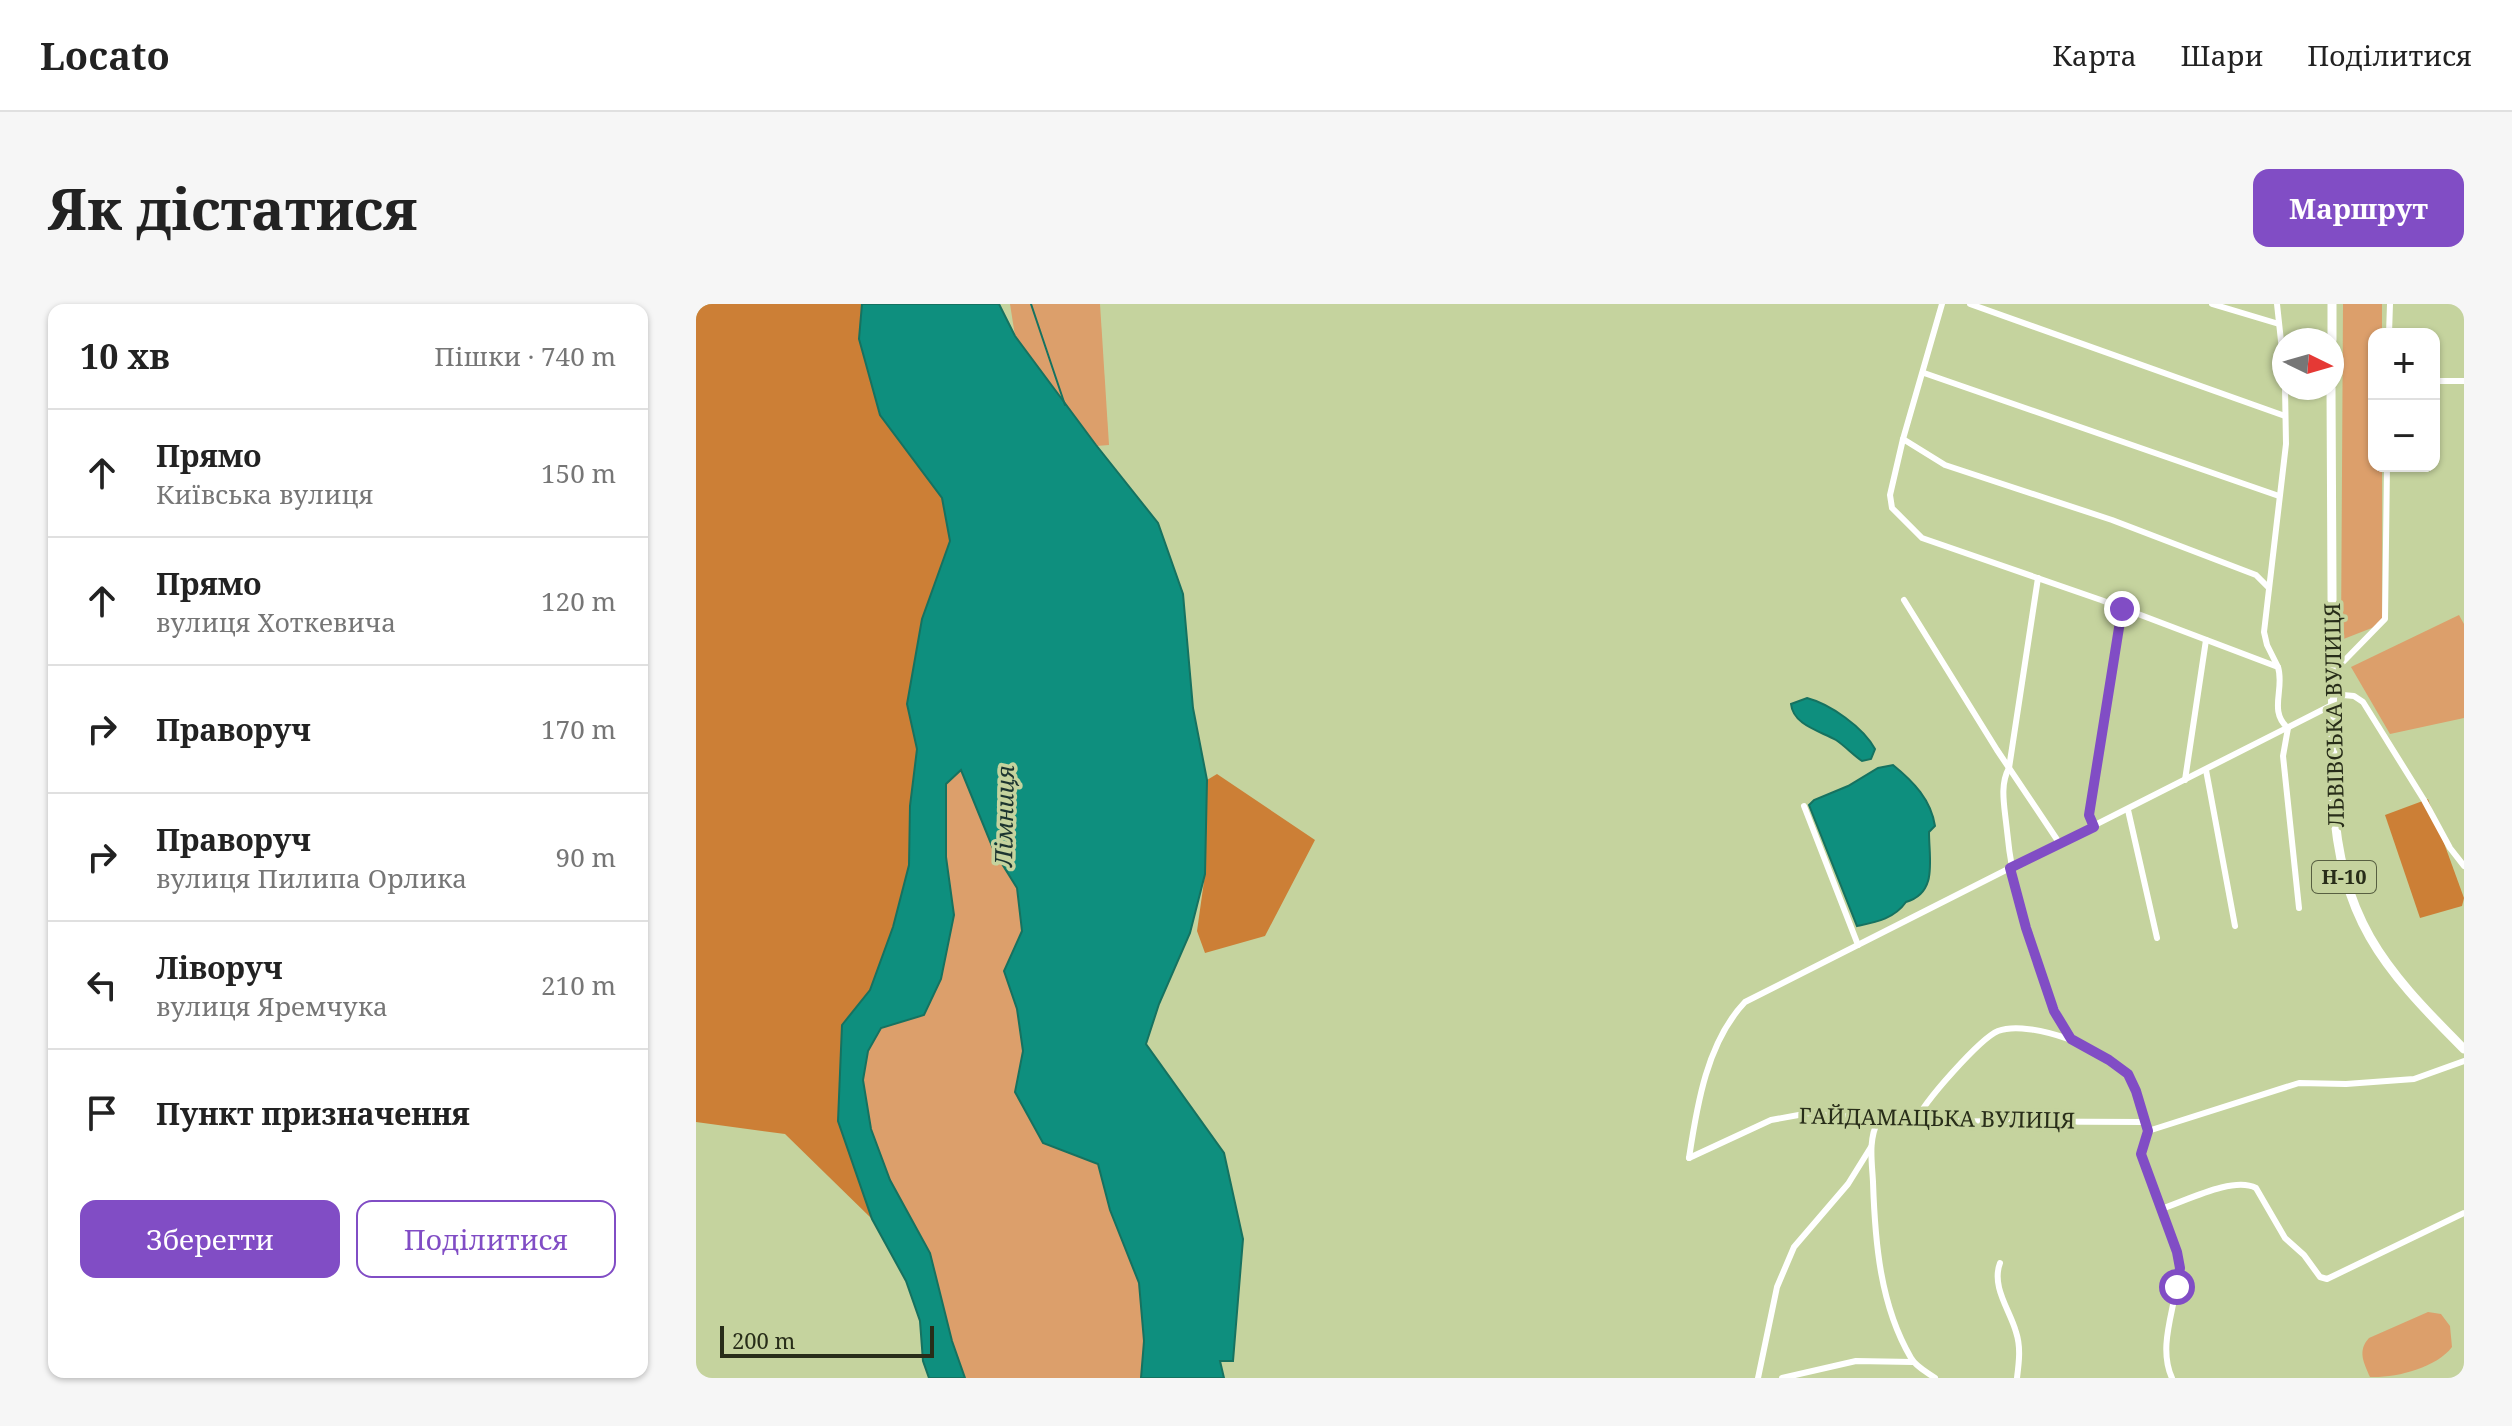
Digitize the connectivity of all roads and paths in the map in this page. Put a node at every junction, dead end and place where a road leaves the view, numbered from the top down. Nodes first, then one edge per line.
1 (1942, 304) edge
2 (1970, 304) edge
3 (2212, 304) edge
4 (2277, 304) edge
5 (2332, 304) edge
6 (2390, 304) edge
7 (2279, 324) junction
8 (2279, 328) edge
9 (2332, 328) edge
10 (2389, 328) edge
11 (1924, 373) junction
12 (2440, 381) edge
13 (2464, 381) edge
14 (2285, 400) edge
15 (2331, 400) edge
16 (2285, 416) junction
17 (1903, 439) junction
18 (2387, 472) edge
19 (2279, 496) junction
20 (2038, 578) junction
21 (2268, 587) junction
22 (1904, 600) dead end
23 (2122, 609) junction
24 (2206, 640) junction
25 (2332, 665) junction
26 (2278, 667) junction
27 (2332, 700) junction
28 (2288, 728) junction
29 (2009, 768) junction
30 (2206, 770) junction
31 (2185, 780) junction
32 (1804, 806) dead end
33 (2128, 810) junction
34 (2094, 827) junction
35 (2060, 844) junction
36 (2464, 866) edge
37 (2010, 868) junction
38 (2299, 908) dead end
39 (2235, 926) dead end
40 (2157, 938) dead end
41 (1858, 945) junction
42 (2071, 1039) junction
43 (2464, 1049) edge
44 (2464, 1061) edge
45 (1878, 1121) junction
46 (1916, 1122) junction
47 (2144, 1122) junction
48 (2148, 1131) junction
49 (1871, 1147) junction
50 (2161, 1209) junction
51 (2464, 1213) edge
52 (2000, 1263) dead end
53 (1913, 1362) junction
54 (1758, 1378) edge
55 (1782, 1378) edge
56 (1935, 1378) edge
57 (2017, 1378) edge
58 (2172, 1378) edge

1 - 11 street
2 - 16 street
3 - 7 street
4 - 7 street
5 - 9 main road
6 - 10 street
7 - 8 street
11 - 17 street
11 - 19 street
12 - 13 street
14 - 16 street
15 - 25 main road, ЛЬВІВСЬКА ВУЛИЦЯ / Н-10
16 - 19 street
17 - 20 street
17 - 21 street
18 - 25 street
19 - 21 street
20 - 23 street
20 - 29 street
21 - 26 street
22 - 29 street
23 - 24 street
23 - 34 street
24 - 26 street
24 - 31 street
25 - 27 main road, ЛЬВІВСЬКА ВУЛИЦЯ / Н-10
26 - 28 street
27 - 28 street
27 - 36 street
27 - 43 main road, ЛЬВІВСЬКА ВУЛИЦЯ / Н-10
28 - 30 street
28 - 38 street
29 - 35 street
29 - 37 street
30 - 31 street
30 - 39 street
31 - 33 street
32 - 41 street
33 - 34 street
33 - 40 street
34 - 35 street
35 - 37 street
37 - 41 street
37 - 42 street
41 - 45 street, ГАЙДАМАЦЬКА ВУЛИЦЯ
42 - 46 street
42 - 47 street
44 - 48 street
45 - 46 street, ГАЙДАМАЦЬКА ВУЛИЦЯ
45 - 49 street
46 - 47 street, ГАЙДАМАЦЬКА ВУЛИЦЯ
47 - 48 street
48 - 50 street
49 - 53 street
49 - 54 street
50 - 51 street
50 - 58 street
52 - 57 street
53 - 55 street
53 - 56 street

